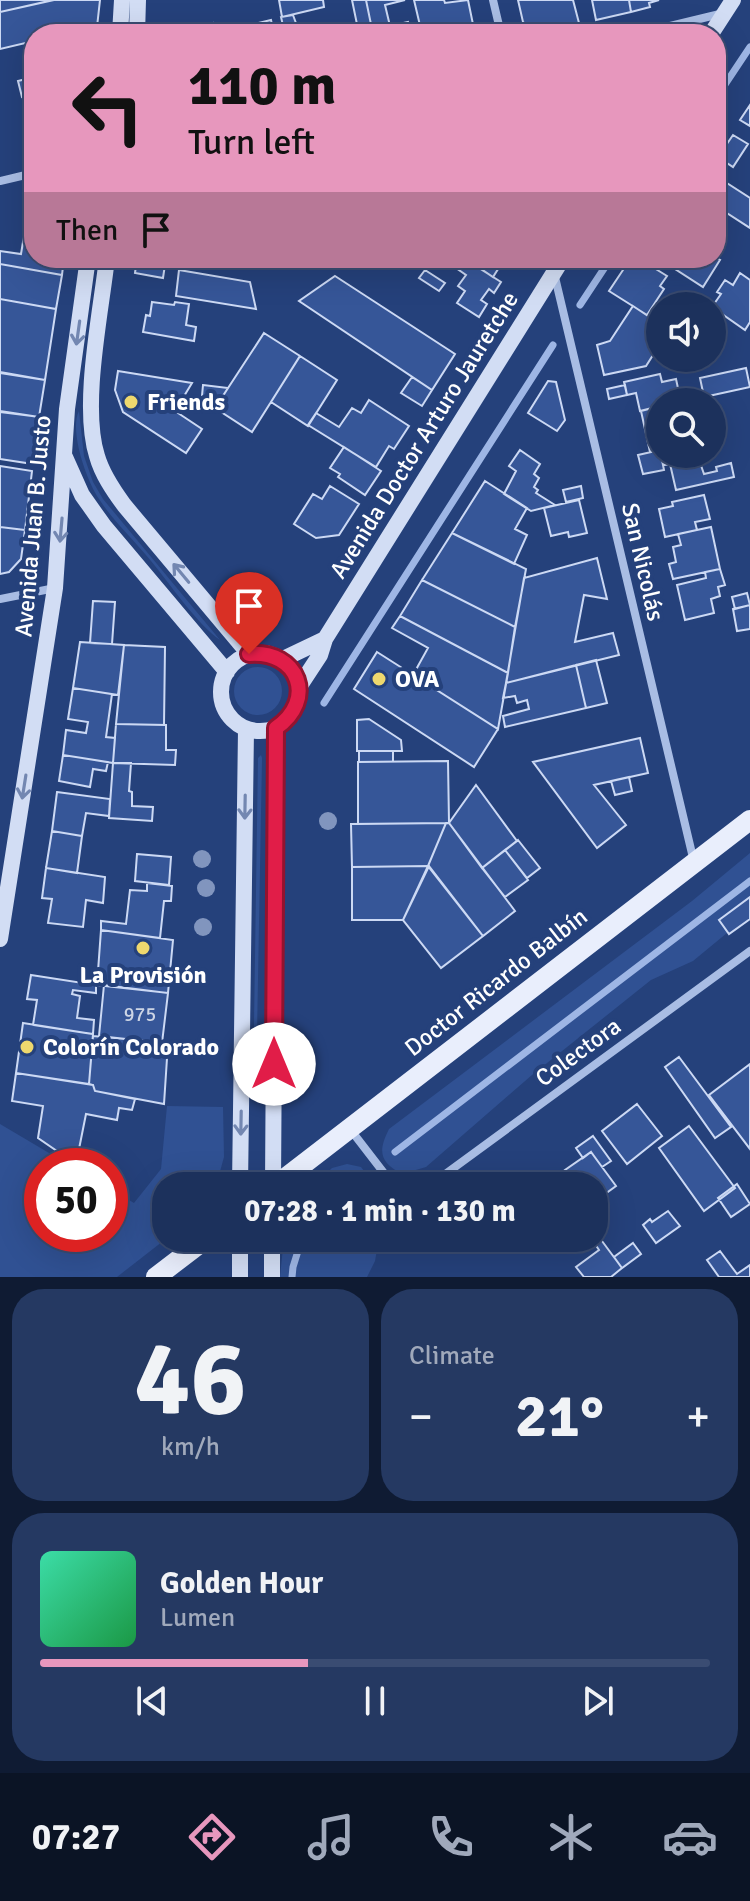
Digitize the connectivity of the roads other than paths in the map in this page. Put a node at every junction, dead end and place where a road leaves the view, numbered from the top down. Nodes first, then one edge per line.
1 (122, 0) edge
2 (138, 0) edge
3 (493, 0) edge
4 (729, 6) edge
5 (121, 24) edge
6 (137, 24) edge
7 (499, 24) edge
8 (670, 24) edge
9 (717, 24) edge
10 (24, 175) edge
11 (0, 181) edge
12 (87, 268) edge
13 (106, 268) edge
14 (556, 268) edge
15 (559, 268) edge
16 (63, 452) junction
17 (55, 588) junction
18 (0, 599) edge
19 (325, 639) junction
20 (249, 654) junction
21 (281, 660) junction
22 (227, 672) junction
23 (299, 687) junction
24 (276, 728) junction
25 (246, 729) junction
26 (750, 820) edge
27 (694, 862) junction
28 (0, 939) edge
29 (750, 951) edge
30 (350, 1129) junction
31 (240, 1172) edge
32 (274, 1172) edge
33 (293, 1172) edge
34 (383, 1172) edge
35 (448, 1172) edge
36 (189, 1252) edge
37 (240, 1252) edge
38 (272, 1252) edge
39 (156, 1277) edge
40 (240, 1277) edge
41 (272, 1277) edge

1 - 5 main road
2 - 6 main road
3 - 7 street
4 - 8 street
4 - 9 main road
10 - 11 street
12 -> 16 main road, Avenida Juan B. Justo
20 -> 13 main road
14 - 19 main road, Avenida Doctor Arturo Jauretche
15 - 27 street, San Nicolás
16 -> 17 main road, Avenida Juan B. Justo
16 - 22 main road
17 - 18 street
17 -> 28 main road, Avenida Juan B. Justo
19 - 21 main road
19 - 23 main road, Avenida Doctor Arturo Jauretche
20 - 21 main road
20 - 22 main road
21 - 23 main road
22 - 25 main road
23 - 24 main road, Avenida Doctor Arturo Jauretche
24 - 25 main road
24 - 32 main road
25 -> 31 main road
26 - 27 main road, Doctor Ricardo Balbín
27 - 30 main road, Doctor Ricardo Balbín
29 - 35 street, Colectora
30 - 33 main road, Doctor Ricardo Balbín
30 - 34 street
36 - 39 main road
37 - 40 main road
38 - 41 main road

